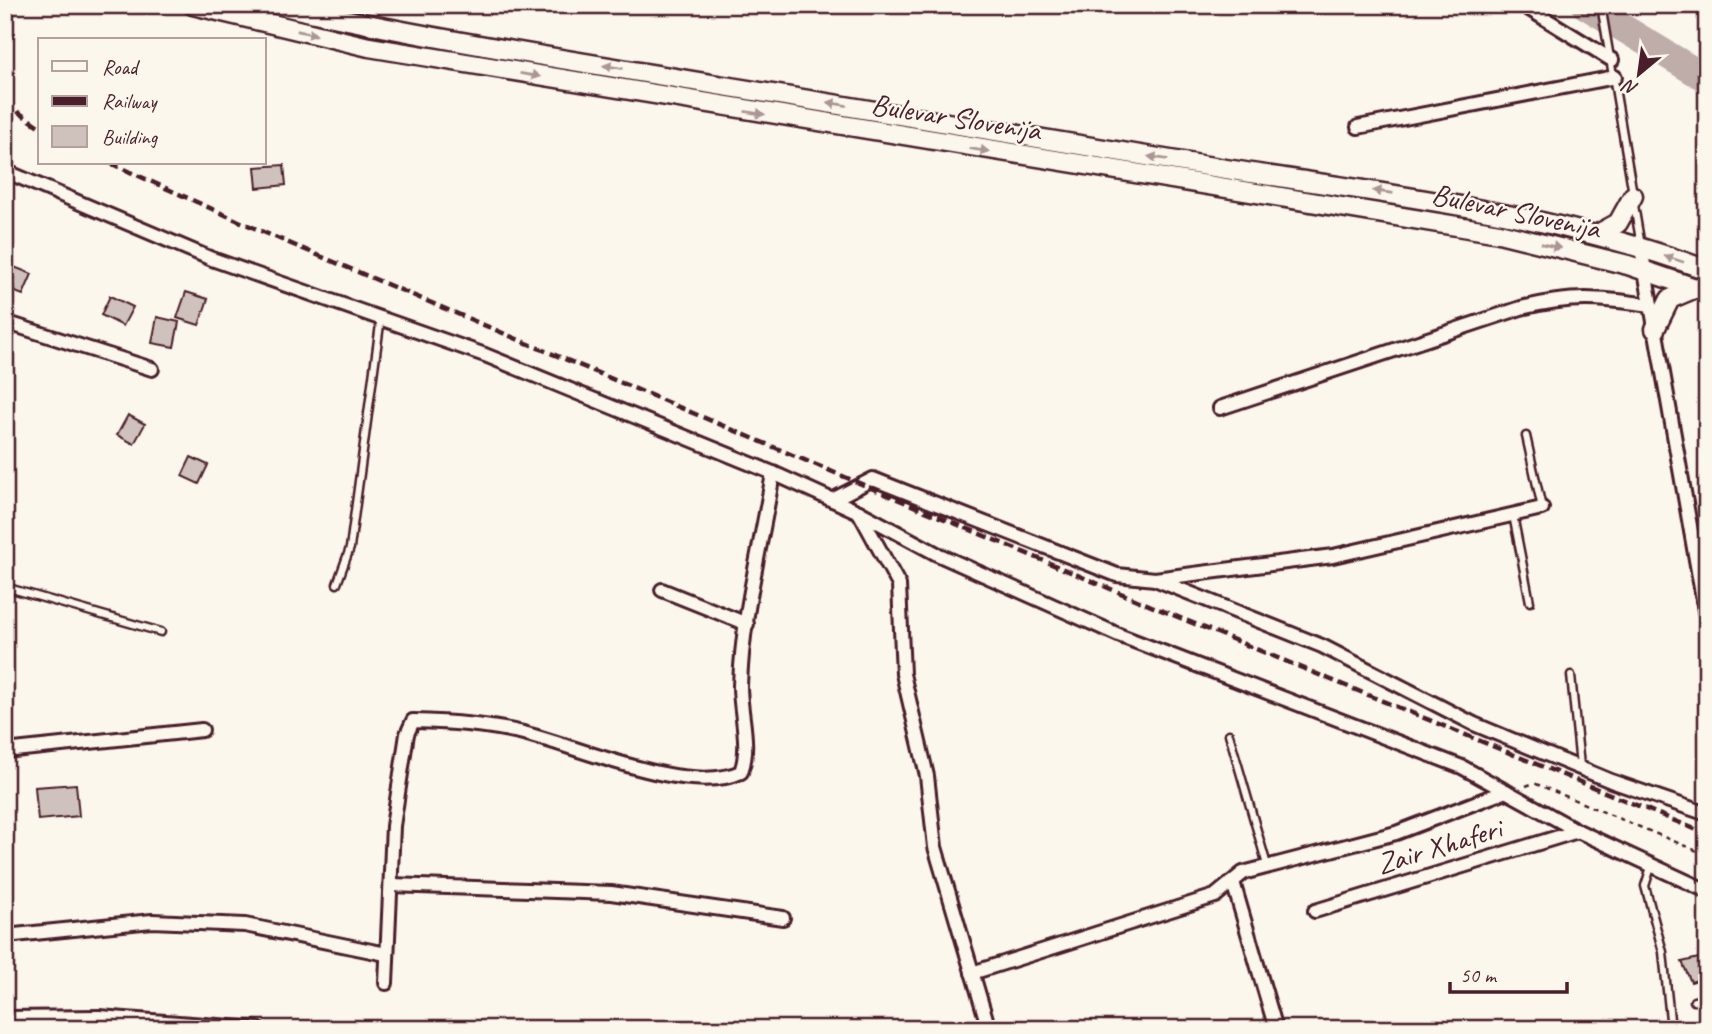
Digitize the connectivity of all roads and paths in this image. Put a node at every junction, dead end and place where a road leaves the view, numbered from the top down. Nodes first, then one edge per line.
1 (193, 5) edge
2 (279, 5) edge
3 (1523, 5) edge
4 (1601, 5) edge
5 (1612, 60) junction
6 (1615, 77) junction
7 (1358, 127) dead end
8 (5, 172) edge
9 (1633, 196) junction
10 (1596, 235) junction
11 (1641, 248) junction
12 (1707, 270) edge
13 (1644, 271) junction
14 (1701, 290) edge
15 (1651, 305) junction
16 (381, 316) junction
17 (5, 321) edge
18 (1655, 329) junction
19 (152, 369) dead end
20 (1220, 408) dead end
21 (1526, 436) dead end
22 (773, 474) junction
23 (832, 500) junction
24 (1542, 508) joint
25 (859, 512) junction
26 (1512, 513) junction
27 (1155, 579) junction
28 (337, 583) dead end
29 (5, 587) edge
30 (662, 590) dead end
31 (1531, 602) dead end
32 (1707, 622) edge
33 (747, 624) junction
34 (161, 632) dead end
35 (1571, 675) dead end
36 (202, 730) dead end
37 (1229, 734) dead end
38 (5, 751) edge
39 (1581, 768) junction
40 (1506, 791) junction
41 (1707, 814) edge
42 (1578, 831) junction
43 (1707, 855) edge
44 (1267, 865) junction
45 (1651, 867) junction
46 (1233, 882) junction
47 (391, 885) junction
48 (1707, 891) edge
49 (1315, 911) dead end
50 (783, 918) dead end
51 (5, 936) edge
52 (386, 954) junction
53 (972, 973) junction
54 (386, 982) dead end
55 (1707, 999) edge
56 (1694, 1001) dead end
57 (5, 1018) edge
58 (258, 1029) edge
59 (989, 1029) edge
60 (1276, 1029) edge
61 (1671, 1029) edge

1 -> 13 street, Bulevar Slovenija
10 -> 2 street, Bulevar Slovenija
3 - 5 street
4 - 5 lane
5 - 6 lane
6 - 7 street
6 - 9 lane
8 - 16 street
9 - 10 street
9 - 11 lane
10 - 11 street, Bulevar Slovenija
12 -> 11 street, Bulevar Slovenija
11 - 13 street
13 - 14 street, Bulevar Slovenija
13 - 15 street
14 - 18 street
15 - 18 street
15 - 20 street
16 - 22 street
16 - 28 lane
17 - 19 street
18 - 32 street
21 - 24 lane
22 - 23 street
22 - 33 street
23 - 25 street
23 - 27 street
24 - 26 street
25 - 40 street
25 - 53 street
26 - 27 street
26 - 31 lane
27 - 39 street
29 - 34 lane
30 - 33 street
33 - 47 street
35 - 39 lane
36 - 38 street
37 - 44 lane
39 - 41 street
40 - 42 street
40 - 43 path
40 - 44 street
42 - 45 street
42 - 49 street, Zair Xhaferi
44 - 46 street
45 - 48 street
45 - 61 lane
46 - 53 street
46 - 60 street
47 - 50 street
47 - 52 street
51 - 52 street
52 - 54 street
53 - 59 street
55 - 56 lane
57 - 58 street

